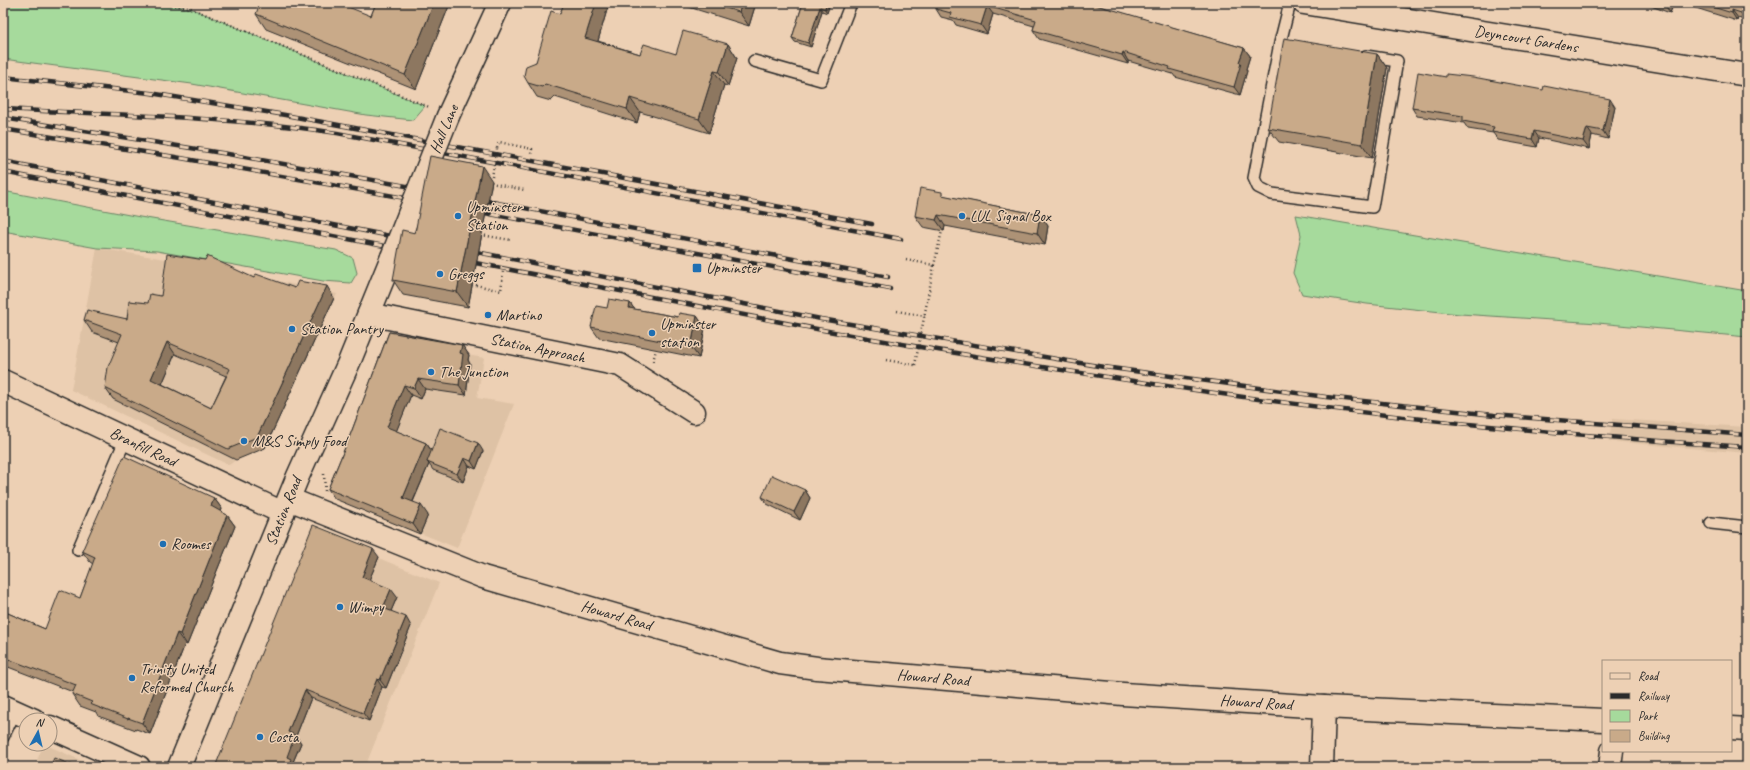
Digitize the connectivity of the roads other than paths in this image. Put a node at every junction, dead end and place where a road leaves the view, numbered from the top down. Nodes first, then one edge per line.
1 (500, 3) edge
2 (851, 3) edge
3 (1290, 3) edge
4 (1304, 3) edge
5 (1358, 55) edge
6 (754, 61) dead end
7 (1747, 75) edge
8 (392, 257) joint
9 (369, 314) junction
10 (3, 381) edge
11 (694, 412) dead end
12 (126, 438) junction
13 (286, 506) junction
14 (1711, 523) dead end
15 (1747, 527) edge
16 (78, 550) dead end
17 (1324, 707) junction
18 (17, 712) edge
19 (1602, 720) edge
20 (1732, 728) edge
21 (1747, 729) edge
22 (58, 731) edge
23 (3, 737) edge
24 (1612, 752) edge
25 (140, 767) edge
26 (179, 767) edge
27 (1322, 767) edge
28 (1610, 767) edge

1 - 8 street, Hall Lane, bridge
2 - 6 lane
3 - 5 lane
4 - 7 street, Deyncourt Gardens
8 - 9 street, Station Road
9 - 11 street, Station Approach
9 - 13 street, Station Road
10 - 12 street, Branfill Road
12 - 13 street, Branfill Road
12 - 16 lane
13 - 17 street, Howard Road
13 - 26 street, Station Road
14 - 15 lane
17 - 19 street, Howard Road
17 - 27 street
18 - 23 lane
20 - 21 street
22 - 25 street
24 - 28 street

